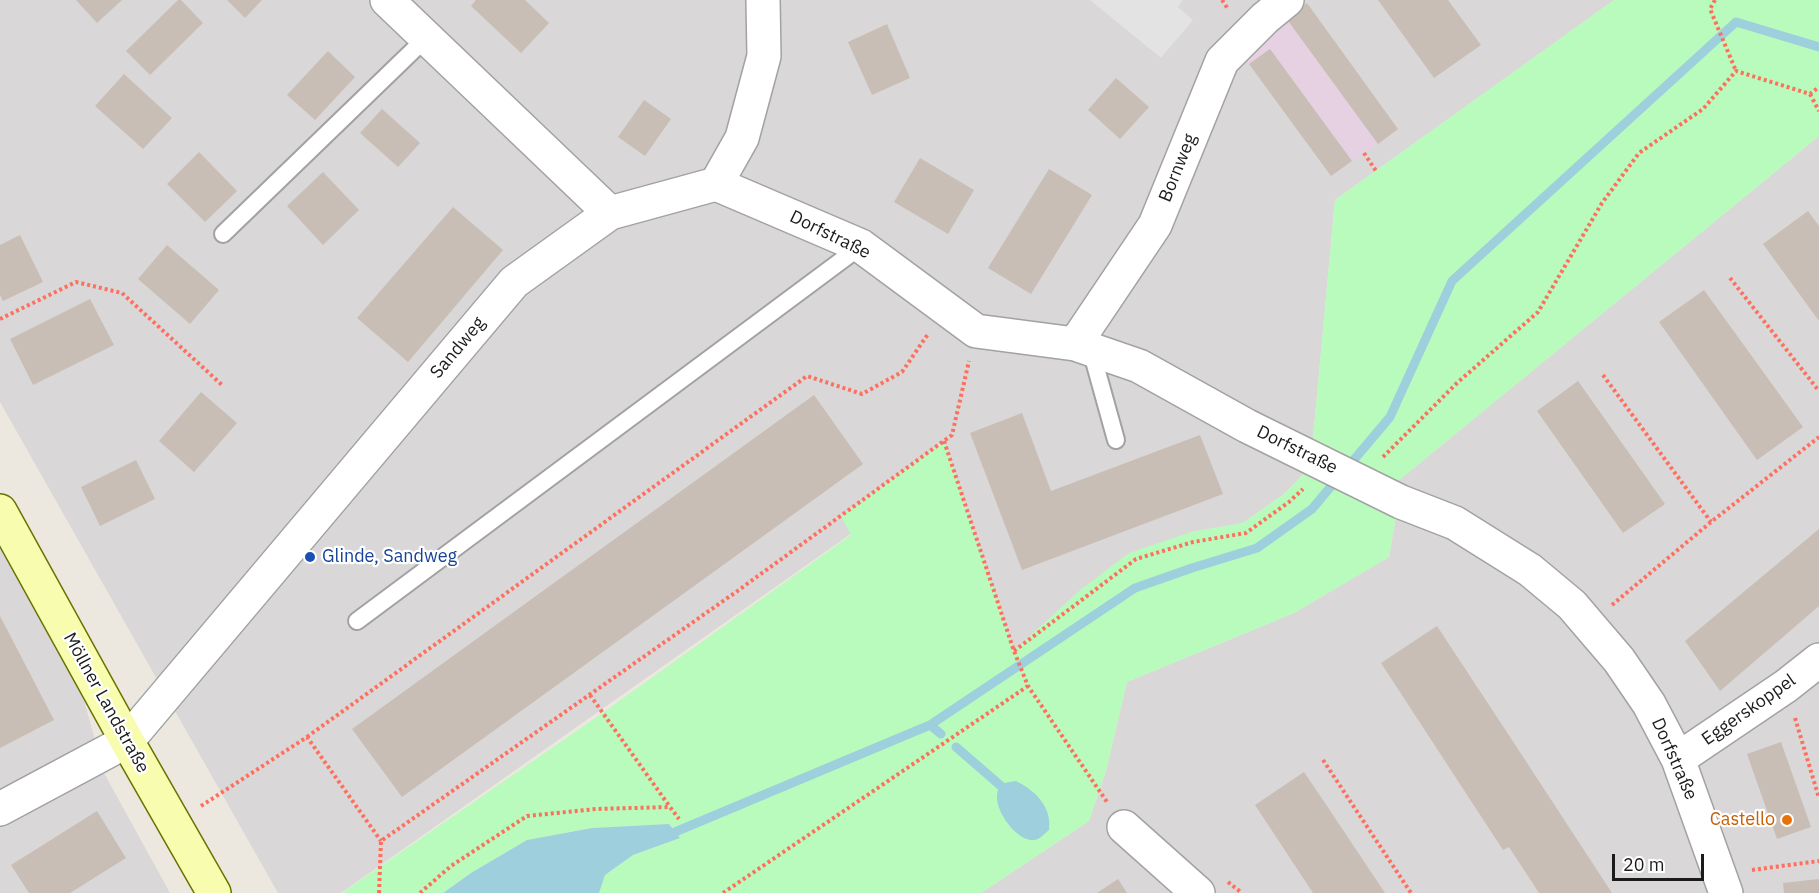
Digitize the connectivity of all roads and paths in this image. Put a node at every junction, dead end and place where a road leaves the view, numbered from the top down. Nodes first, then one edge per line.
1 (387, 0) edge
2 (763, 0) edge
3 (1287, 0) edge
4 (1715, 0) edge
5 (426, 38) junction
6 (1736, 71) junction
7 (1819, 87) edge
8 (1810, 94) junction
9 (1819, 111) edge
10 (1364, 153) dead end
11 (1376, 171) dead end
12 (716, 184) junction
13 (610, 213) junction
14 (223, 234) dead end
15 (861, 246) junction
16 (1730, 278) dead end
17 (946, 309) junction
18 (0, 319) edge
19 (976, 331) junction
20 (1083, 347) junction
21 (1603, 375) dead end
22 (222, 385) dead end
23 (1819, 391) edge
24 (1819, 437) edge
25 (1116, 440) dead end
26 (944, 441) junction
27 (1327, 465) junction
28 (1359, 481) junction
29 (0, 511) edge
30 (1711, 522) junction
31 (357, 621) dead end
32 (1588, 624) junction
33 (1014, 651) junction
34 (1819, 660) edge
35 (1029, 686) junction
36 (1786, 686) junction
37 (590, 695) junction
38 (307, 737) junction
39 (127, 741) junction
40 (1678, 759) junction
41 (1323, 760) dead end
42 (1819, 798) edge
43 (670, 807) junction
44 (0, 809) edge
45 (679, 819) dead end
46 (174, 822) junction
47 (1124, 827) joint
48 (381, 842) junction
49 (1819, 861) edge
50 (1722, 884) edge
51 (214, 893) edge
52 (379, 893) edge
53 (420, 893) edge
54 (723, 893) edge
55 (1198, 893) edge
56 (1411, 893) edge

1 - 5 street
2 - 12 street
3 - 20 street, Bornweg
4 - 6 path
5 - 13 street
5 - 14 lane
6 - 8 path
6 - 28 path
7 - 8 path
8 - 9 path
10 - 11 path
12 - 13 street
12 - 15 street, Dorfstraße
13 - 39 street, Sandweg
15 - 17 street, Dorfstraße
15 - 31 lane
16 - 23 path
17 - 19 street, Dorfstraße
17 - 38 path
18 - 22 path
19 - 20 street, Dorfstraße
19 - 26 path
20 - 25 lane
20 - 27 street, Dorfstraße
21 - 30 path
24 - 30 path
26 - 33 path
26 - 37 path
27 - 28 street, Dorfstraße
27 - 33 path
28 - 32 street, Dorfstraße
29 - 39 main road, Möllner Landstraße
30 - 32 path
32 - 40 street, Dorfstraße
33 - 35 path
34 - 36 street, Eggerskoppel
35 - 47 path
35 - 54 path
36 - 40 street, Eggerskoppel
36 - 42 path
37 - 43 path
37 - 48 path
38 - 46 path
38 - 48 path
39 - 44 street
39 - 46 main road, Möllner Landstraße
40 - 50 street, Dorfstraße
41 - 56 path
43 - 45 path
43 - 53 path
46 - 51 main road, Möllner Landstraße
47 - 55 street
48 - 52 path
49 - 50 path

